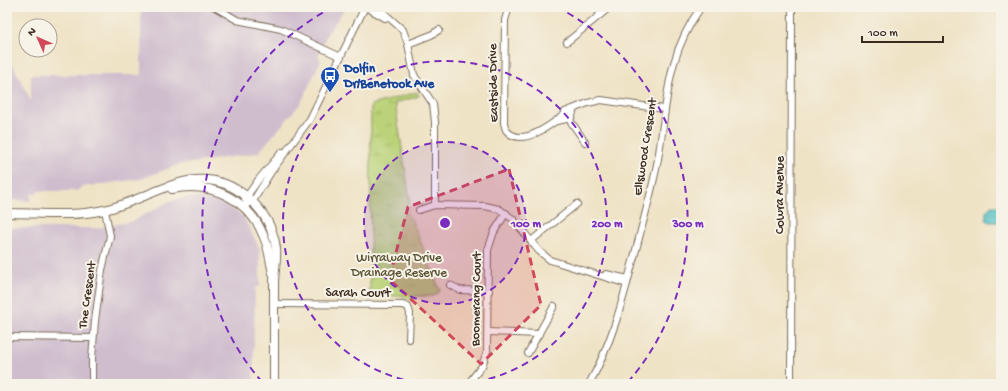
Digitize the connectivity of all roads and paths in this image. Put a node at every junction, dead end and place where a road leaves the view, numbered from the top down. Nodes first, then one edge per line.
1 (216, 7) edge
2 (366, 7) edge
3 (375, 7) edge
4 (509, 7) edge
5 (595, 7) edge
6 (610, 7) edge
7 (701, 7) edge
8 (792, 7) edge
9 (601, 14) junction
10 (396, 23) junction
11 (439, 30) dead end
12 (567, 42) dead end
13 (408, 44) junction
14 (341, 57) junction
15 (664, 107) junction
16 (569, 115) junction
17 (304, 128) junction
18 (585, 142) dead end
19 (154, 193) junction
20 (246, 196) junction
21 (253, 201) junction
22 (577, 204) dead end
23 (435, 205) junction
24 (243, 206) junction
25 (106, 210) junction
26 (419, 210) dead end
27 (7, 213) edge
28 (506, 213) junction
29 (531, 241) junction
30 (274, 281) junction
31 (628, 282) junction
32 (450, 284) dead end
33 (489, 291) junction
34 (274, 304) junction
35 (554, 306) dead end
36 (488, 332) junction
37 (539, 334) junction
38 (7, 337) edge
39 (93, 338) junction
40 (409, 340) dead end
41 (528, 353) dead end
42 (92, 384) edge
43 (274, 384) edge
44 (469, 384) edge
45 (589, 384) edge
46 (791, 384) edge

1 - 14 street
2 - 10 street
2 - 14 street
3 - 10 street
4 - 16 street, Eastside Drive
5 - 9 street
6 - 9 street
7 - 15 street, Ellswood Crescent
8 - 46 street, Cowra Avenue
9 - 12 street
10 - 13 street
11 - 13 street
13 - 23 street
14 - 17 street
15 - 16 street, Eastside Drive
15 - 31 street, Ellswood Crescent
16 - 18 street
17 - 20 street
17 - 21 street
19 - 20 main road
19 - 24 main road
19 - 25 main road
20 - 21 main road
20 - 24 street
21 - 24 street
21 - 30 main road
22 - 29 street
23 - 26 street
23 - 28 street
24 - 30 main road
25 - 27 main road
25 - 39 street, The Crescent
28 - 29 street
28 - 33 street, Boomerang Court
29 - 31 street
30 - 34 main road
31 - 45 street, Ellswood Crescent
32 - 33 street
33 - 36 street, Boomerang Court
34 - 40 street, Sarah Court
34 - 43 main road
35 - 37 street
36 - 37 street
36 - 44 street, Boomerang Court
37 - 41 street
38 - 39 street
39 - 42 street, The Crescent

